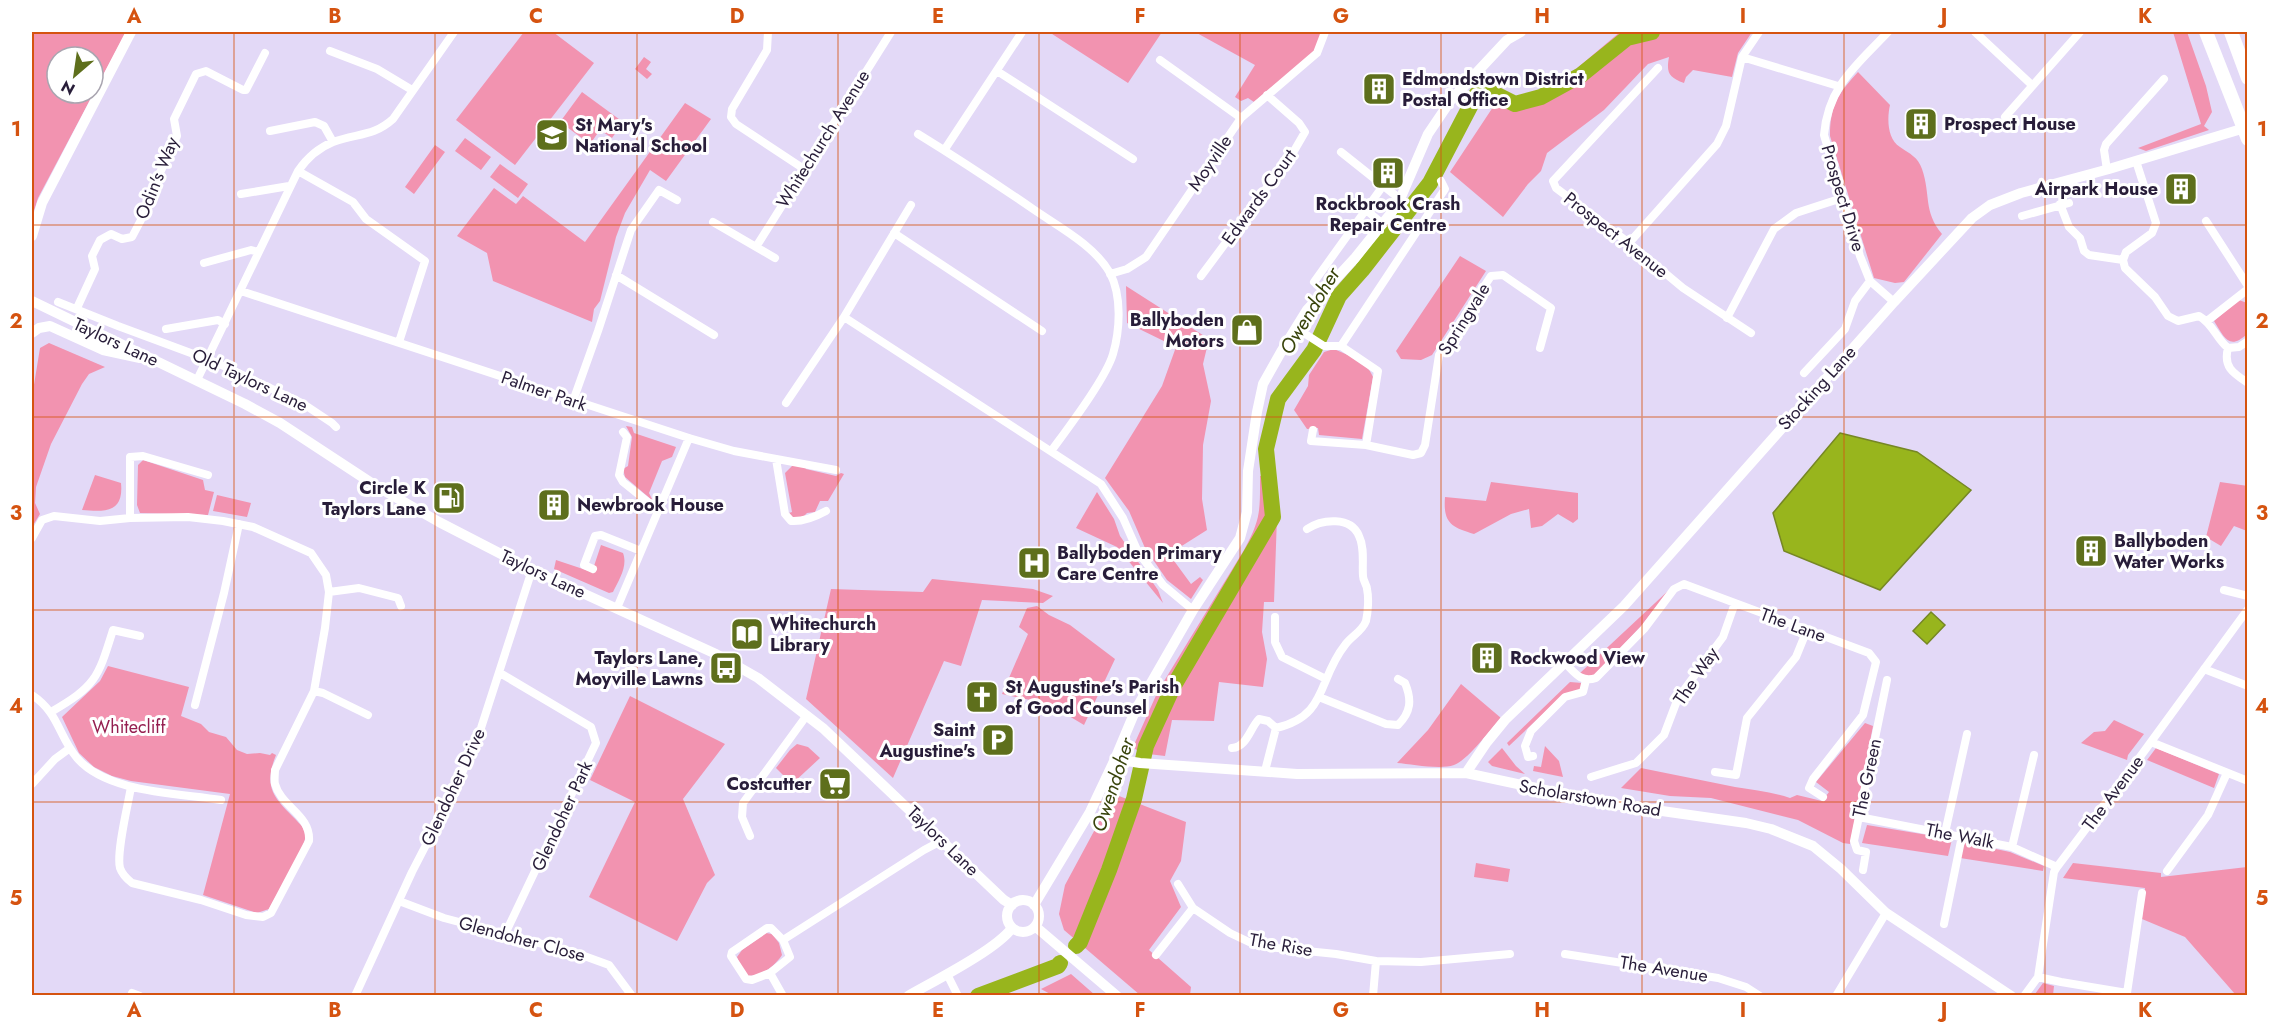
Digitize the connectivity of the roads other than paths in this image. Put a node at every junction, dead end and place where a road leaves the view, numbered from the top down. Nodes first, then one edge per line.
1 (131, 32) edge
2 (454, 32) edge
3 (768, 32) edge
4 (891, 32) edge
5 (1022, 32) edge
6 (1325, 32) edge
7 (1521, 32) edge
8 (1759, 32) edge
9 (1888, 32) edge
10 (1975, 32) edge
11 (2080, 32) edge
12 (2206, 32) edge
13 (2231, 32) edge
14 (330, 51) dead end
15 (265, 53) dead end
16 (1742, 57) junction
17 (1160, 60) dead end
18 (1658, 68) dead end
19 (997, 71) junction
20 (2247, 78) edge
21 (2164, 79) dead end
22 (1838, 86) junction
23 (2032, 86) junction
24 (412, 90) junction
25 (1267, 95) junction
26 (2006, 117) dead end
27 (1241, 118) junction
28 (2247, 127) edge
29 (270, 131) dead end
30 (918, 134) dead end
31 (2247, 139) edge
32 (333, 142) junction
33 (945, 149) junction
34 (1341, 152) dead end
35 (1133, 159) dead end
36 (2136, 161) junction
37 (804, 169) junction
38 (2107, 170) junction
39 (297, 171) junction
40 (1441, 181) dead end
41 (289, 186) junction
42 (1380, 190) dead end
43 (241, 194) dead end
44 (1842, 198) junction
45 (1400, 199) junction
46 (677, 200) dead end
47 (2069, 202) dead end
48 (2060, 204) junction
49 (911, 205) dead end
50 (1366, 210) junction
51 (2022, 216) dead end
52 (713, 222) dead end
53 (2206, 222) dead end
54 (1383, 224) junction
55 (894, 233) junction
56 (32, 236) edge
57 (1629, 243) junction
58 (756, 247) junction
59 (258, 252) junction
60 (775, 258) dead end
61 (2123, 260) junction
62 (204, 263) dead end
63 (1110, 274) junction
64 (616, 275) junction
65 (1201, 276) dead end
66 (1870, 281) junction
67 (1314, 282) dead end
68 (2247, 287) edge
69 (241, 291) junction
70 (32, 301) edge
71 (58, 302) dead end
72 (1894, 302) junction
73 (77, 308) junction
74 (844, 317) junction
75 (1727, 318) junction
76 (2207, 321) junction
77 (225, 324) junction
78 (1296, 328) junction
79 (166, 329) dead end
80 (1042, 331) dead end
81 (32, 333) edge
82 (1751, 333) dead end
83 (714, 335) dead end
84 (2247, 341) edge
85 (399, 342) junction
86 (1341, 346) junction
87 (1540, 348) dead end
88 (2229, 348) junction
89 (208, 359) junction
90 (161, 363) junction
91 (1804, 373) dead end
92 (197, 380) junction
93 (2247, 383) edge
94 (573, 401) junction
95 (786, 403) dead end
96 (336, 428) dead end
97 (1313, 430) dead end
98 (623, 432) dead end
99 (688, 438) junction
100 (1366, 445) junction
101 (1052, 450) junction
102 (776, 459) junction
103 (836, 470) dead end
104 (208, 475) dead end
105 (658, 510) junction
106 (826, 511) dead end
107 (130, 518) junction
108 (239, 524) junction
109 (1307, 529) dead end
110 (32, 538) edge
111 (641, 551) junction
112 (593, 568) dead end
113 (532, 570) junction
114 (2224, 590) dead end
115 (329, 592) junction
116 (2247, 596) edge
117 (1736, 603) junction
118 (401, 606) dead end
119 (617, 608) junction
120 (2247, 609) edge
121 (1193, 610) junction
122 (1275, 617) dead end
123 (1807, 630) junction
124 (140, 636) dead end
125 (1565, 663) junction
126 (2204, 669) junction
127 (500, 673) junction
128 (1326, 679) junction
129 (1398, 679) dead end
130 (1887, 680) dead end
131 (1586, 681) junction
132 (2247, 686) edge
133 (314, 691) junction
134 (32, 695) edge
135 (1319, 697) junction
136 (195, 705) dead end
137 (1867, 706) junction
138 (1881, 710) junction
139 (51, 712) junction
140 (807, 715) junction
141 (368, 716) dead end
142 (1276, 728) junction
143 (1967, 734) dead end
144 (2151, 742) junction
145 (70, 748) junction
146 (1232, 748) dead end
147 (2034, 755) dead end
148 (1533, 756) dead end
149 (1115, 759) junction
150 (1265, 771) junction
151 (1715, 772) dead end
152 (1466, 773) junction
153 (2227, 773) junction
154 (1591, 777) dead end
155 (2247, 781) edge
156 (32, 784) edge
157 (131, 787) junction
158 (1823, 797) dead end
159 (221, 800) dead end
160 (1859, 817) junction
161 (1945, 833) junction
162 (750, 836) dead end
163 (1962, 836) junction
164 (943, 840) junction
165 (2013, 847) junction
166 (2057, 867) junction
167 (1863, 870) dead end
168 (2167, 871) dead end
169 (1178, 884) dead end
170 (2142, 893) dead end
171 (399, 900) junction
172 (1034, 904) junction
173 (1012, 905) junction
174 (1193, 908) junction
175 (1886, 913) junction
176 (1944, 924) dead end
177 (1036, 927) junction
178 (1012, 928) junction
179 (505, 934) junction
180 (783, 940) junction
181 (1510, 954) dead end
182 (1565, 954) dead end
183 (1156, 955) dead end
184 (1376, 961) junction
185 (770, 973) junction
186 (947, 974) junction
187 (2038, 977) junction
188 (957, 993) edge
189 (355, 996) edge
190 (633, 996) edge
191 (783, 996) edge
192 (908, 996) edge
193 (1117, 996) edge
194 (1373, 996) edge
195 (1760, 996) edge
196 (1836, 996) edge
197 (2011, 996) edge
198 (2024, 996) edge

1 - 56 main road
2 - 24 street
3 - 37 street
4 - 37 street, Whitechurch Avenue
5 - 19 street
6 - 25 street
7 - 45 main road
8 - 16 street
9 - 22 street, Prospect Drive
10 - 23 street
11 - 23 street
12 - 31 highway
13 - 20 highway
14 - 24 street
15 - 73 street, Odin's Way
16 - 22 street
16 - 57 street
17 - 27 street, Moyville
18 - 57 street, Prospect Avenue
19 - 33 street
19 - 35 street
21 - 38 street
22 - 44 street, Prospect Drive
23 - 26 street
24 - 32 street
25 - 27 street
25 - 65 street, Edwards Court
27 - 63 street, Moyville
28 - 36 main road, Stocking Lane
29 - 32 street
30 - 33 street
32 - 39 street
33 - 63 street
34 - 45 street
36 - 38 main road, Stocking Lane
36 - 61 street
37 - 58 street, Whitechurch Avenue
38 - 72 main road, Stocking Lane
39 - 41 street
39 - 85 street
40 - 86 street
41 - 43 street
41 - 59 street
42 - 50 street
44 - 66 street, Prospect Drive
44 - 75 street
45 - 54 main road
46 - 64 street
47 - 48 street
48 - 51 street
48 - 61 street
49 - 55 street
50 - 54 street
50 - 67 street
52 - 58 street
53 - 68 street
54 - 78 main road
55 - 74 street
55 - 80 street
57 - 75 street, Prospect Avenue
58 - 60 street
59 - 62 street
59 - 69 street
61 - 76 street
63 - 101 street
64 - 83 street
64 - 94 street
66 - 72 street, Prospect Drive
66 - 91 street
68 - 76 street
69 - 77 street
69 - 85 street, Palmer Park
70 - 90 main road, Taylors Lane
71 - 73 street, Old Taylors Lane
72 - 125 main road, Stocking Lane
73 - 89 street, Old Taylors Lane
74 - 95 street
74 - 101 street
75 - 82 street, Prospect Avenue
76 - 88 street
77 - 79 street
77 - 89 street
78 - 86 street
78 - 121 main road
81 - 90 main road
84 - 88 street
85 - 94 street, Palmer Park
86 - 100 street
87 - 100 street, Springvale
88 - 93 street
89 - 92 street
89 - 96 street, Old Taylors Lane
90 - 92 main road, Taylors Lane
92 - 113 main road, Taylors Lane
94 - 99 street, Palmer Park
97 - 100 street, Springvale
98 - 105 street
99 - 102 street, Palmer Park
99 - 105 street
101 - 121 street
102 - 103 street, Palmer Park
102 - 106 street
104 - 107 street
105 - 111 street
107 - 108 street
107 - 110 street
108 - 115 street
108 - 136 street
109 - 128 street
111 - 112 street
111 - 119 street
113 - 119 main road, Taylors Lane
113 - 127 street, Glendoher Drive
114 - 116 street
115 - 118 street
115 - 133 street
117 - 123 street, The Lane
117 - 131 street, The Lane
117 - 154 street, The Way
119 - 140 main road, Taylors Lane
120 - 126 street, The Avenue
121 - 149 main road
122 - 128 street
123 - 137 street, The Lane
123 - 151 street
124 - 139 street
125 - 131 street
125 - 152 main road, Stocking Lane
126 - 132 street
126 - 144 street, The Avenue
127 - 171 street, Glendoher Drive
127 - 179 street, Glendoher Park
128 - 135 street
129 - 135 street
130 - 138 street, The Green
131 - 148 street, The Lane
133 - 141 street
133 - 157 street
134 - 139 street
135 - 142 street
137 - 138 street
137 - 158 street, The Lane
138 - 160 street, The Green
139 - 145 street
140 - 162 street
140 - 164 main road, Taylors Lane
142 - 146 street
142 - 150 street
143 - 161 street
144 - 153 street
144 - 166 street, The Avenue
145 - 156 street
145 - 157 street
147 - 165 street
149 - 150 main road, Scholarstown Road
149 - 172 main road
150 - 152 main road, Scholarstown Road
152 - 175 main road, Scholarstown Road
153 - 155 street
153 - 168 street
157 - 159 street
160 - 161 street, The Walk
160 - 167 street, The Green
161 - 163 street, The Walk
163 - 165 street, The Walk
163 - 176 street
164 - 173 main road, Taylors Lane
164 - 180 street
165 - 166 street, The Walk
166 - 187 street, The Avenue
169 - 174 street, The Rise
170 - 187 street
171 - 179 street, Glendoher Close
171 - 189 street, Glendoher Drive
172 - 173 main road
172 - 177 main road
173 - 178 main road
174 - 183 street
174 - 184 street, The Rise
175 - 196 street
175 - 197 main road, Scholarstown Road
177 - 178 main road
177 - 193 main road
178 - 186 main road
179 - 190 street, Glendoher Close
180 - 185 street
180 - 185 street
181 - 184 street, The Rise
182 - 195 street, The Avenue
184 - 194 street
185 - 191 street
186 - 188 street
186 - 192 main road
187 - 198 street, The Avenue

